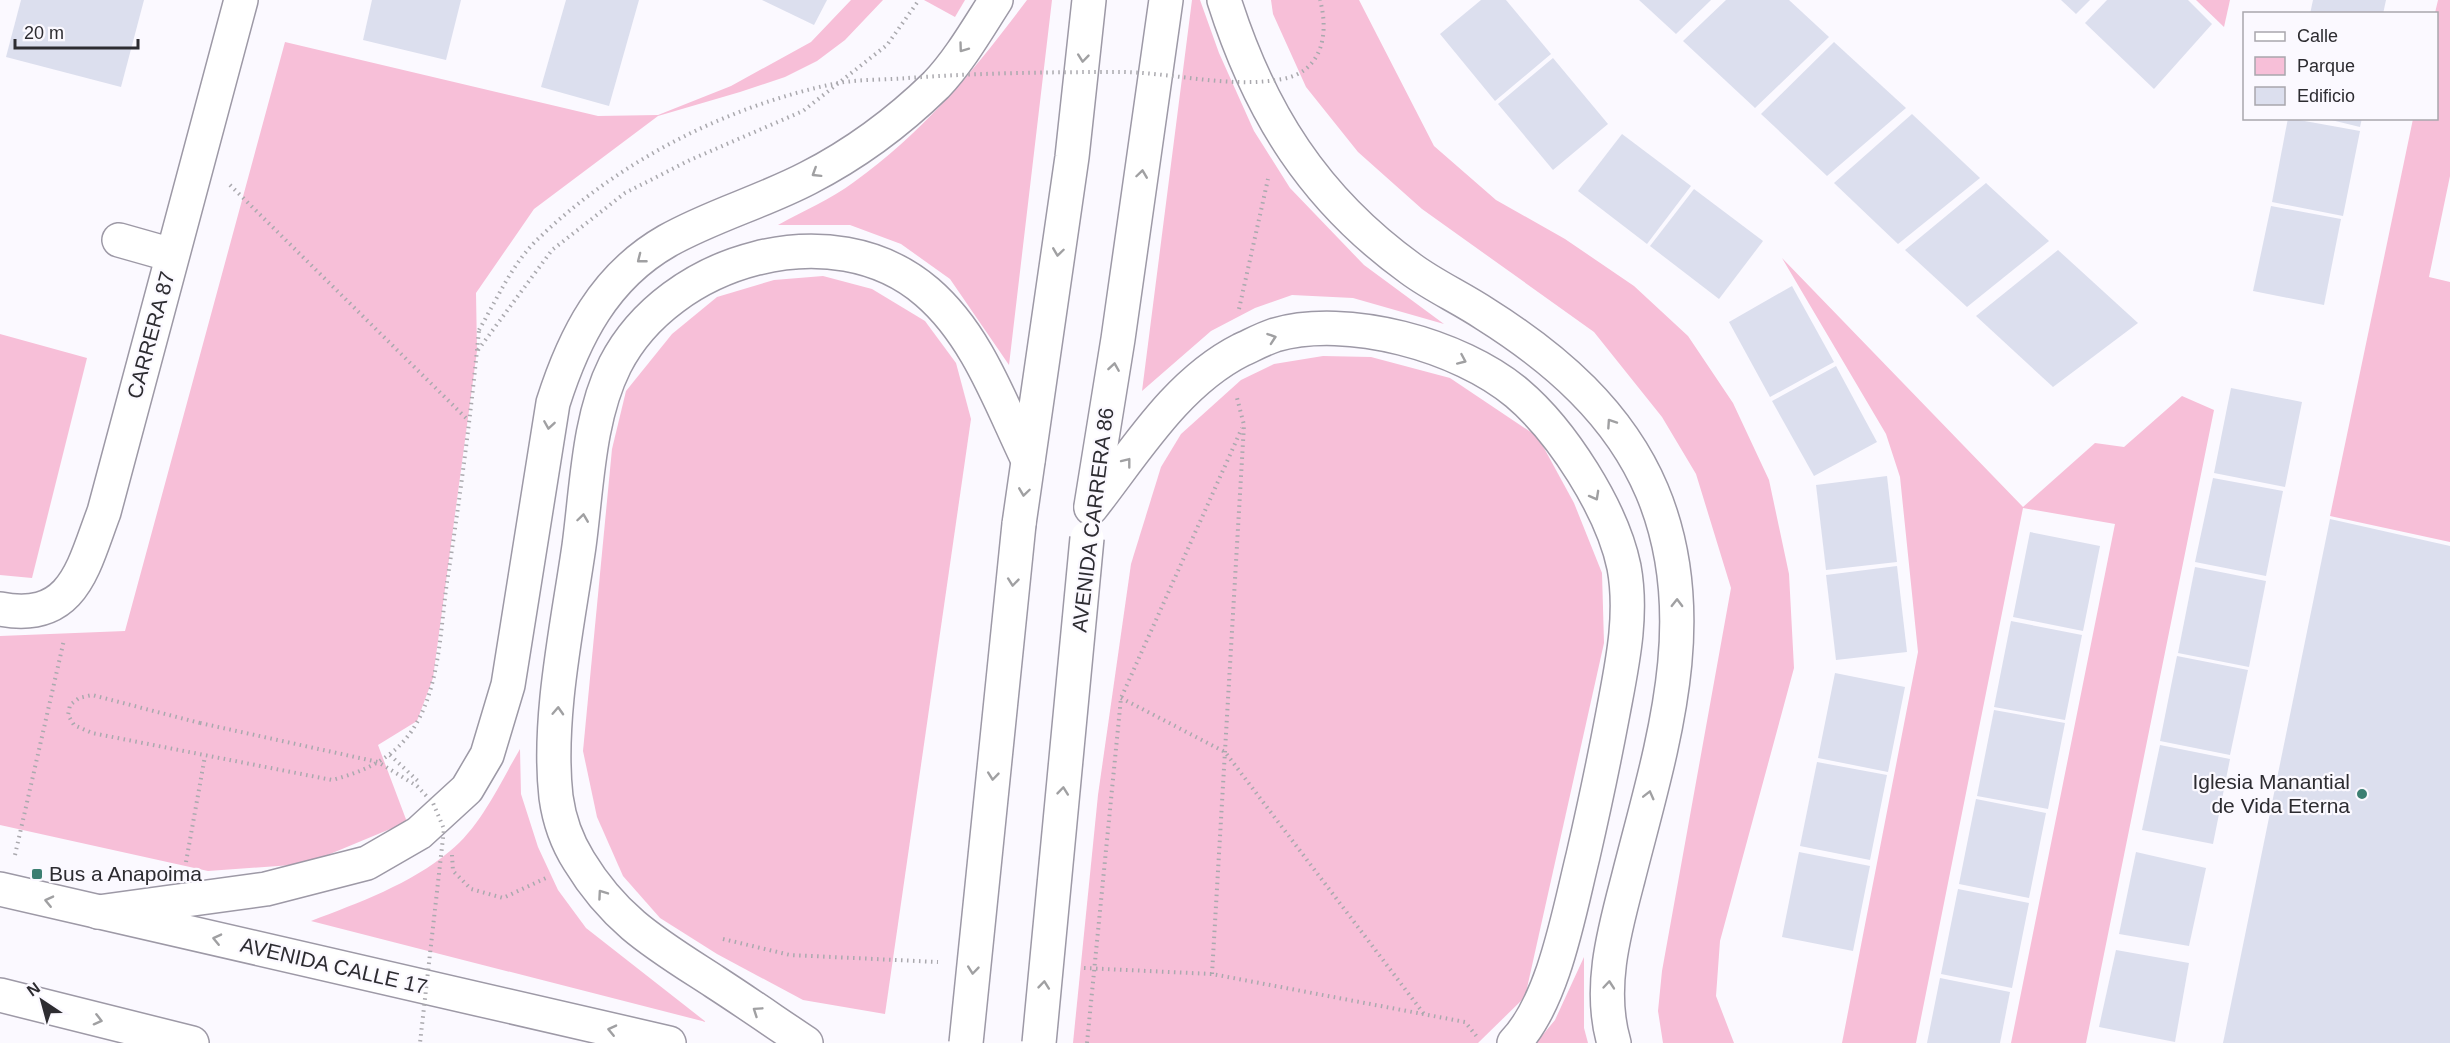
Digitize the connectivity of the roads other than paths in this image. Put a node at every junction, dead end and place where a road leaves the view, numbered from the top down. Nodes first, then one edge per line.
1 (241, 0) edge
2 (996, 0) edge
3 (1089, 0) edge
4 (1166, 0) edge
5 (1224, 0) edge
6 (119, 240) dead end
7 (172, 255) junction
8 (1028, 460) junction
9 (1089, 523) junction
10 (0, 609) edge
11 (3, 890) edge
12 (98, 912) junction
13 (0, 995) edge
14 (134, 1036) edge
15 (192, 1043) edge
16 (669, 1043) edge
17 (806, 1043) edge
18 (966, 1043) edge
19 (1039, 1043) edge
20 (1514, 1043) edge
21 (1614, 1043) edge

1 - 7 main road, CARRERA 87
2 -> 12 main road
3 -> 8 main road
9 -> 4 main road, AVENIDA CARRERA 86
21 -> 5 main road
6 - 7 main road
7 - 10 main road, CARRERA 87
17 -> 8 main road
8 -> 18 main road, bridge
19 -> 9 main road, AVENIDA CARRERA 86, bridge
9 -> 20 main road
12 -> 11 main road, AVENIDA CALLE 17
16 -> 12 main road, AVENIDA CALLE 17
13 -> 14 main road
14 - 15 main road

